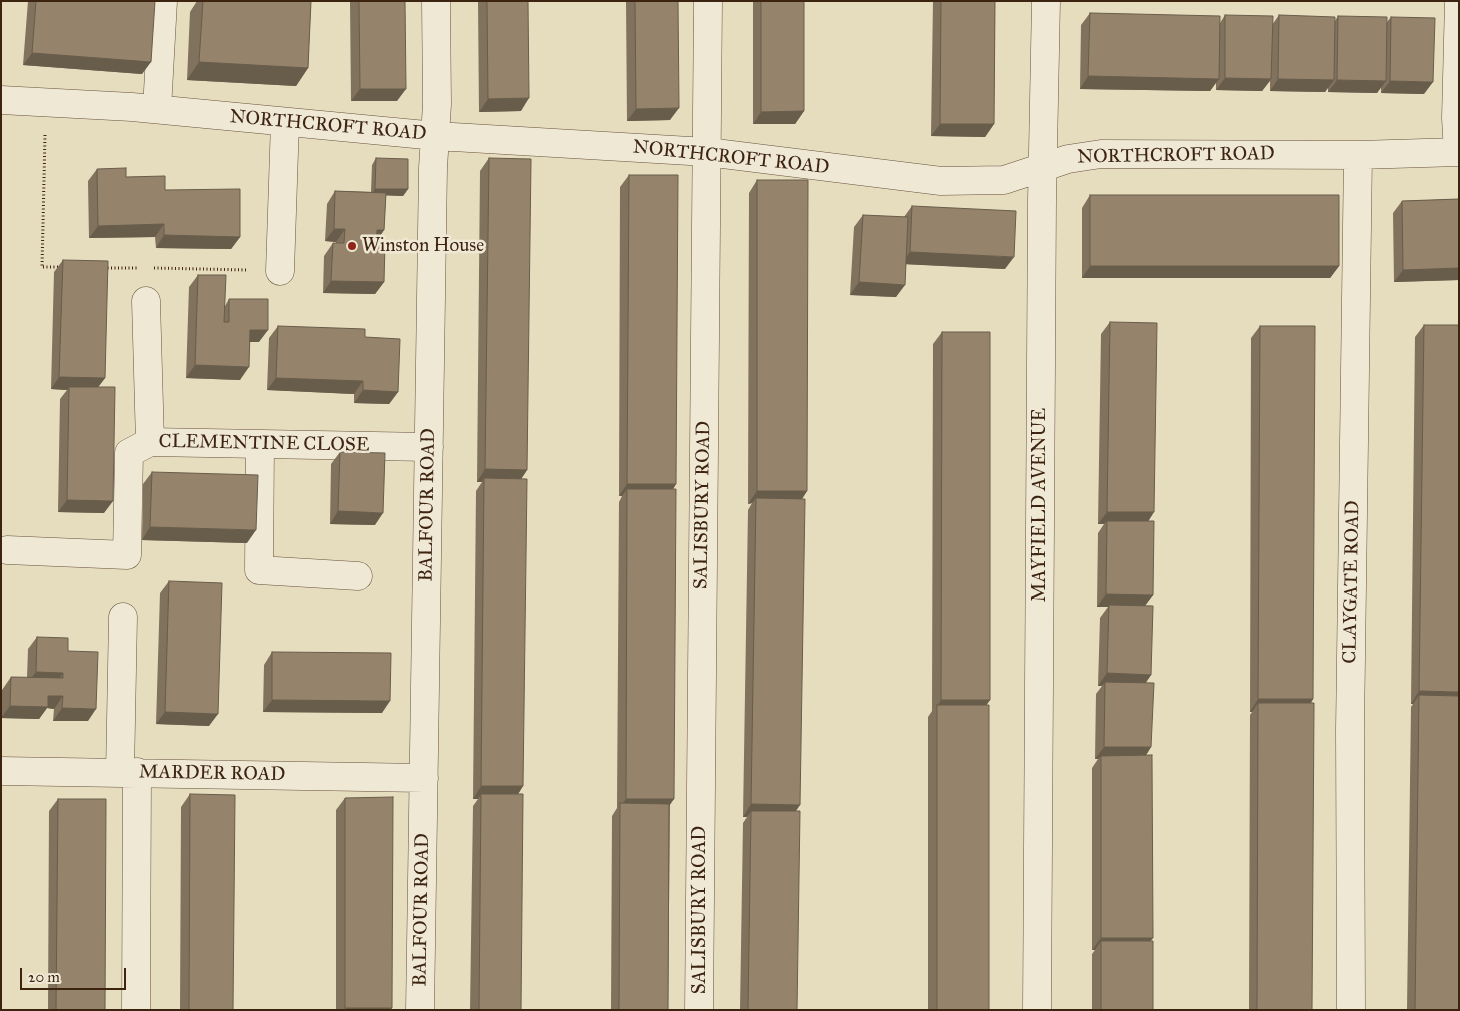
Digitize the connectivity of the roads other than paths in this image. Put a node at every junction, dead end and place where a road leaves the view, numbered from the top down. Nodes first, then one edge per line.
1 (163, 1) edge
2 (436, 1) edge
3 (708, 1) edge
4 (1046, 1) edge
5 (1458, 1) edge
6 (1, 100) edge
7 (157, 110) junction
8 (285, 122) junction
9 (436, 136) junction
10 (707, 152) junction
11 (1458, 152) edge
12 (1358, 155) junction
13 (1043, 168) junction
14 (280, 271) road end
15 (146, 301) dead end
16 (150, 442) junction
17 (260, 445) junction
18 (429, 447) junction
19 (7, 550) dead end
20 (358, 576) dead end
21 (123, 617) dead end
22 (1, 771) edge
23 (128, 772) junction
24 (424, 778) junction
25 (136, 1010) edge
26 (420, 1010) edge
27 (699, 1010) edge
28 (1037, 1010) edge
29 (1351, 1010) edge

1 - 7 street
2 - 9 street, BALFOUR ROAD
3 - 10 street, SALISBURY ROAD
4 - 13 street, MAYFIELD AVENUE
5 - 11 street
6 - 7 street, NORTHCROFT ROAD
7 - 8 street, NORTHCROFT ROAD
8 - 9 street, NORTHCROFT ROAD
8 - 14 street
9 - 10 street, NORTHCROFT ROAD
9 - 18 street, BALFOUR ROAD
10 - 13 street, NORTHCROFT ROAD
10 - 27 street, SALISBURY ROAD
11 - 12 street, NORTHCROFT ROAD
12 - 13 street, NORTHCROFT ROAD
12 - 29 street, CLAYGATE ROAD
13 - 28 street, MAYFIELD AVENUE
15 - 16 street, CLEMENTINE CLOSE
16 - 17 street, CLEMENTINE CLOSE
16 - 19 street
17 - 18 street, CLEMENTINE CLOSE
17 - 20 street
18 - 24 street, BALFOUR ROAD
21 - 23 street
22 - 23 street, MARDER ROAD
23 - 24 street, MARDER ROAD
23 - 25 street
24 - 26 street, BALFOUR ROAD

